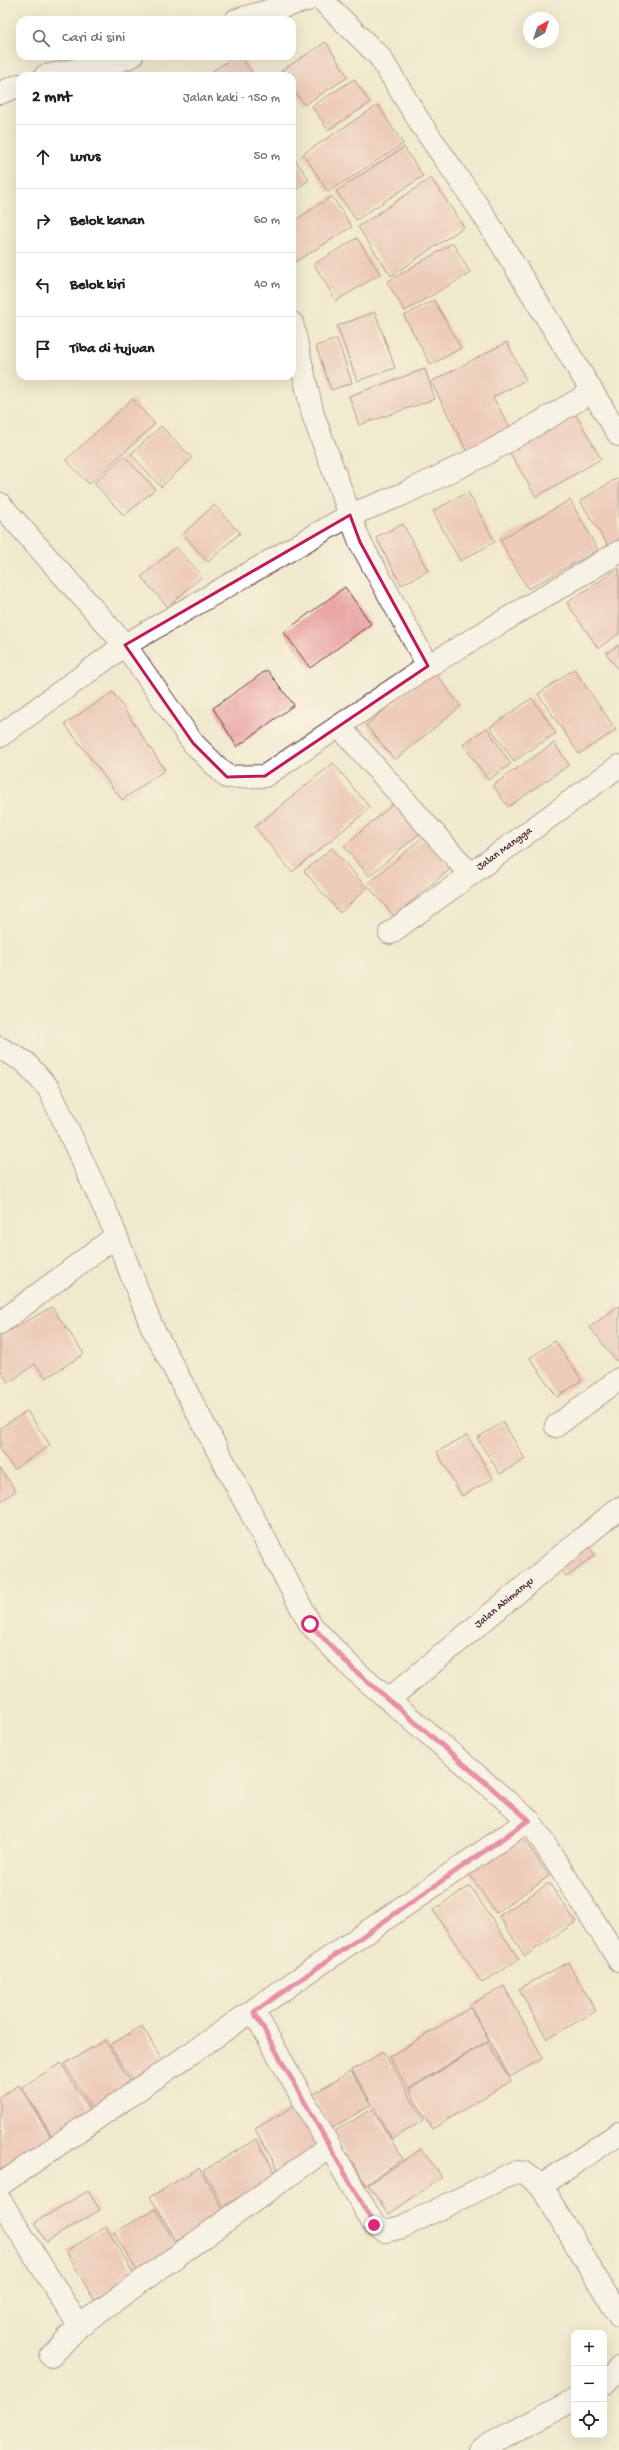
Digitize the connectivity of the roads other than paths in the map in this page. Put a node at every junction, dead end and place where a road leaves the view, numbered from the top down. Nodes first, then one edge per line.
1 (307, 0) edge
2 (322, 0) edge
3 (250, 16) edge
4 (125, 65) edge
5 (74, 72) edge
6 (16, 86) edge
7 (0, 93) edge
8 (296, 341) edge
9 (592, 392) junction
10 (619, 435) edge
11 (0, 504) edge
12 (350, 515) junction
13 (619, 552) edge
14 (125, 645) junction
15 (428, 666) junction
16 (339, 726) junction
17 (0, 736) edge
18 (619, 766) edge
19 (470, 874) junction
20 (390, 933) dead end
21 (0, 1048) edge
22 (116, 1236) junction
23 (0, 1323) edge
24 (619, 1379) edge
25 (556, 1426) dead end
26 (619, 1508) edge
27 (389, 1699) junction
28 (529, 1820) junction
29 (619, 1960) edge
30 (254, 2012) junction
31 (619, 2133) edge
32 (329, 2147) junction
33 (0, 2185) edge
34 (541, 2186) junction
35 (0, 2200) edge
36 (619, 2316) edge
37 (79, 2326) junction
38 (51, 2356) dead end
39 (619, 2367) edge
40 (607, 2381) edge
41 (571, 2402) edge
42 (479, 2450) edge

1 - 3 street
2 - 9 street
4 - 5 street
6 - 7 street
8 - 12 street
9 - 10 street
9 - 12 street
11 - 14 street
12 - 14 street
12 - 15 street
13 - 15 street
14 - 16 street
14 - 17 street
15 - 16 street
16 - 19 street
18 - 19 street, Jalan Mangga
19 - 20 street, Jalan Mangga
21 - 22 street
22 - 23 street
22 - 27 street
24 - 25 street
26 - 27 street, Jalan Abimanyu
27 - 28 street
28 - 29 street
28 - 30 street
30 - 32 street
30 - 33 street
31 - 34 street
32 - 34 street
32 - 37 street
34 - 36 street
35 - 37 street
37 - 38 street
39 - 40 street
41 - 42 street

